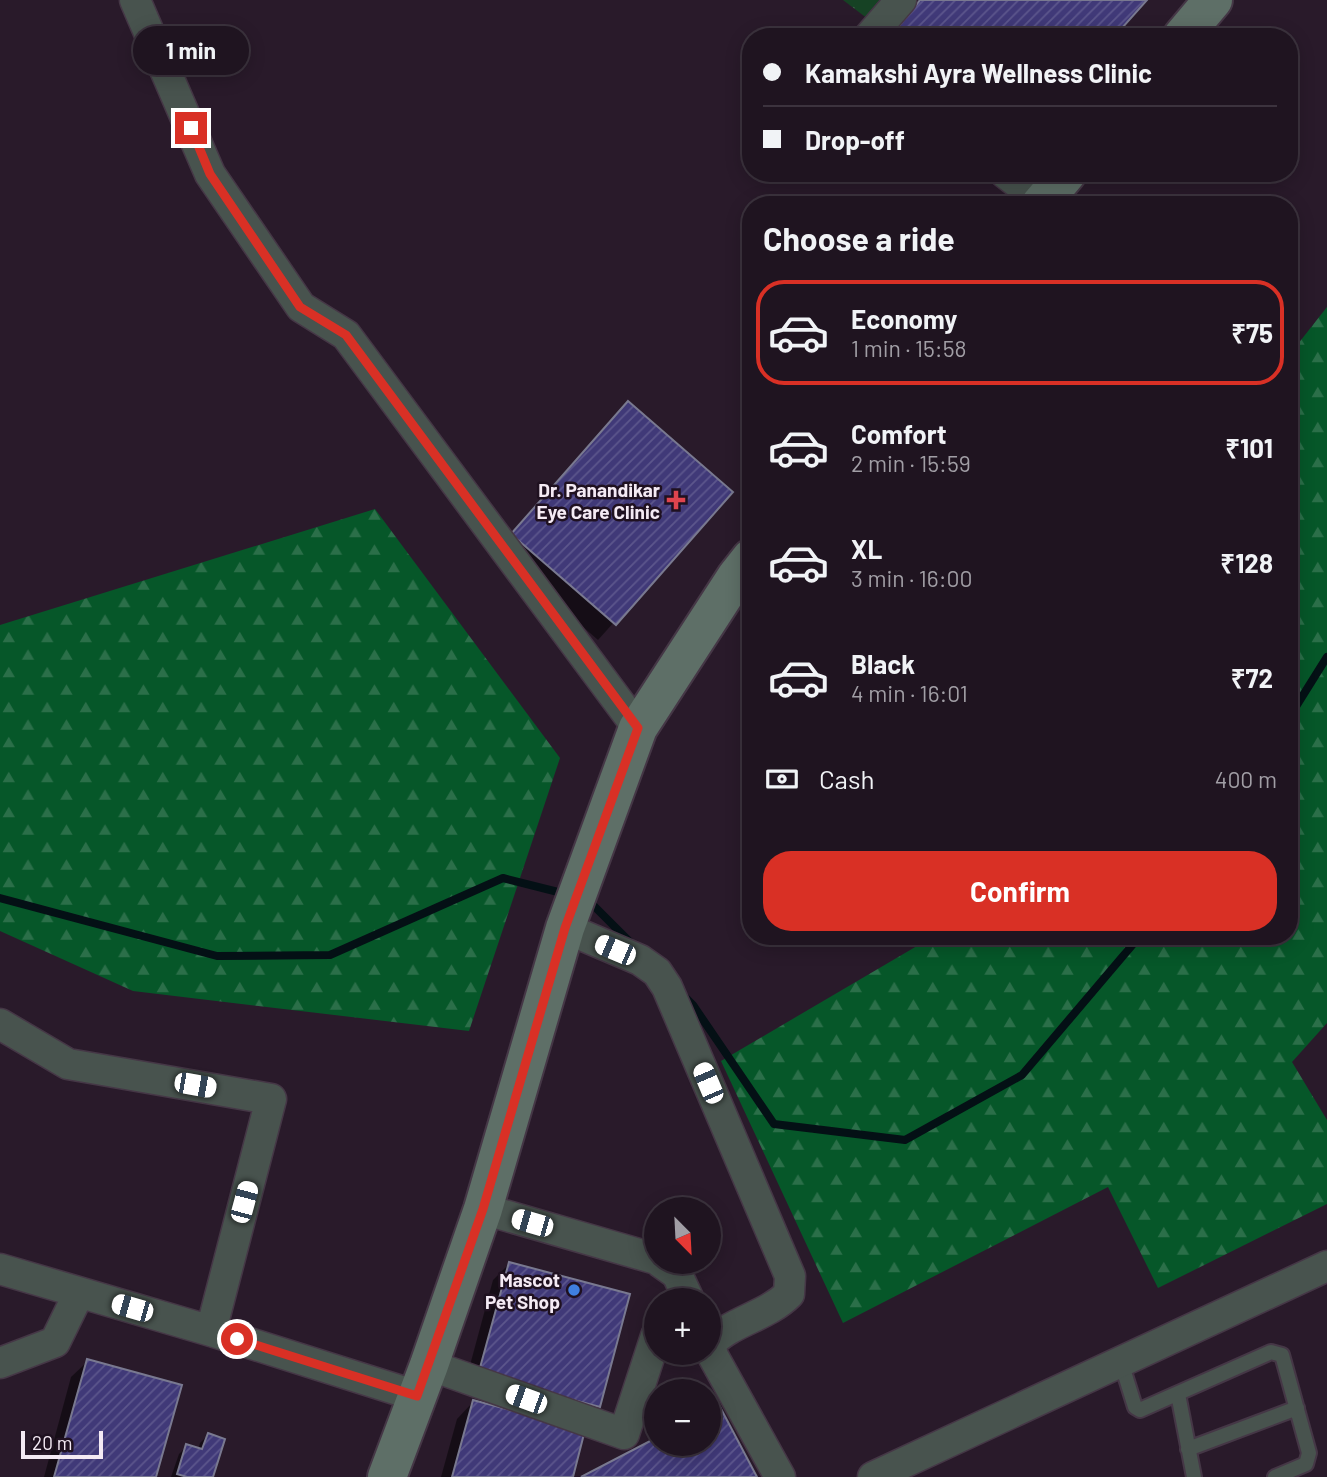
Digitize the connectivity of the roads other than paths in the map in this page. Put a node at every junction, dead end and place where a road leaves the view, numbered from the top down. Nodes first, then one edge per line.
1 (135, 0) edge
2 (901, 0) edge
3 (1213, 0) edge
4 (877, 28) edge
5 (1190, 28) edge
6 (1016, 182) edge
7 (1060, 182) edge
8 (1033, 196) edge
9 (1048, 196) edge
10 (742, 569) edge
11 (638, 728) junction
12 (565, 928) junction
13 (0, 1024) edge
14 (483, 1209) junction
15 (1327, 1266) edge
16 (0, 1269) edge
17 (670, 1279) edge
18 (79, 1293) junction
19 (211, 1331) junction
20 (721, 1334) edge
21 (1121, 1362) junction
22 (0, 1363) edge
23 (647, 1365) edge
24 (718, 1365) edge
25 (423, 1380) junction
26 (1178, 1394) junction
27 (1297, 1408) junction
28 (1188, 1449) junction
29 (387, 1477) edge
30 (780, 1477) edge
31 (873, 1477) edge
32 (1194, 1477) edge
33 (1275, 1477) edge

1 - 11 street
2 - 4 street
3 - 5 main road
6 - 8 street
7 - 9 main road
10 - 11 main road
11 - 12 main road
12 - 14 main road
12 - 20 street
13 - 19 street
14 - 17 street
14 - 25 main road
15 - 21 street
16 - 18 street
18 - 19 street
18 - 22 street
19 - 25 street
21 - 26 lane
21 - 31 street
23 - 25 street
24 - 30 street
25 - 29 main road
26 - 27 lane
26 - 28 lane
27 - 28 lane
27 - 33 lane
28 - 32 lane

